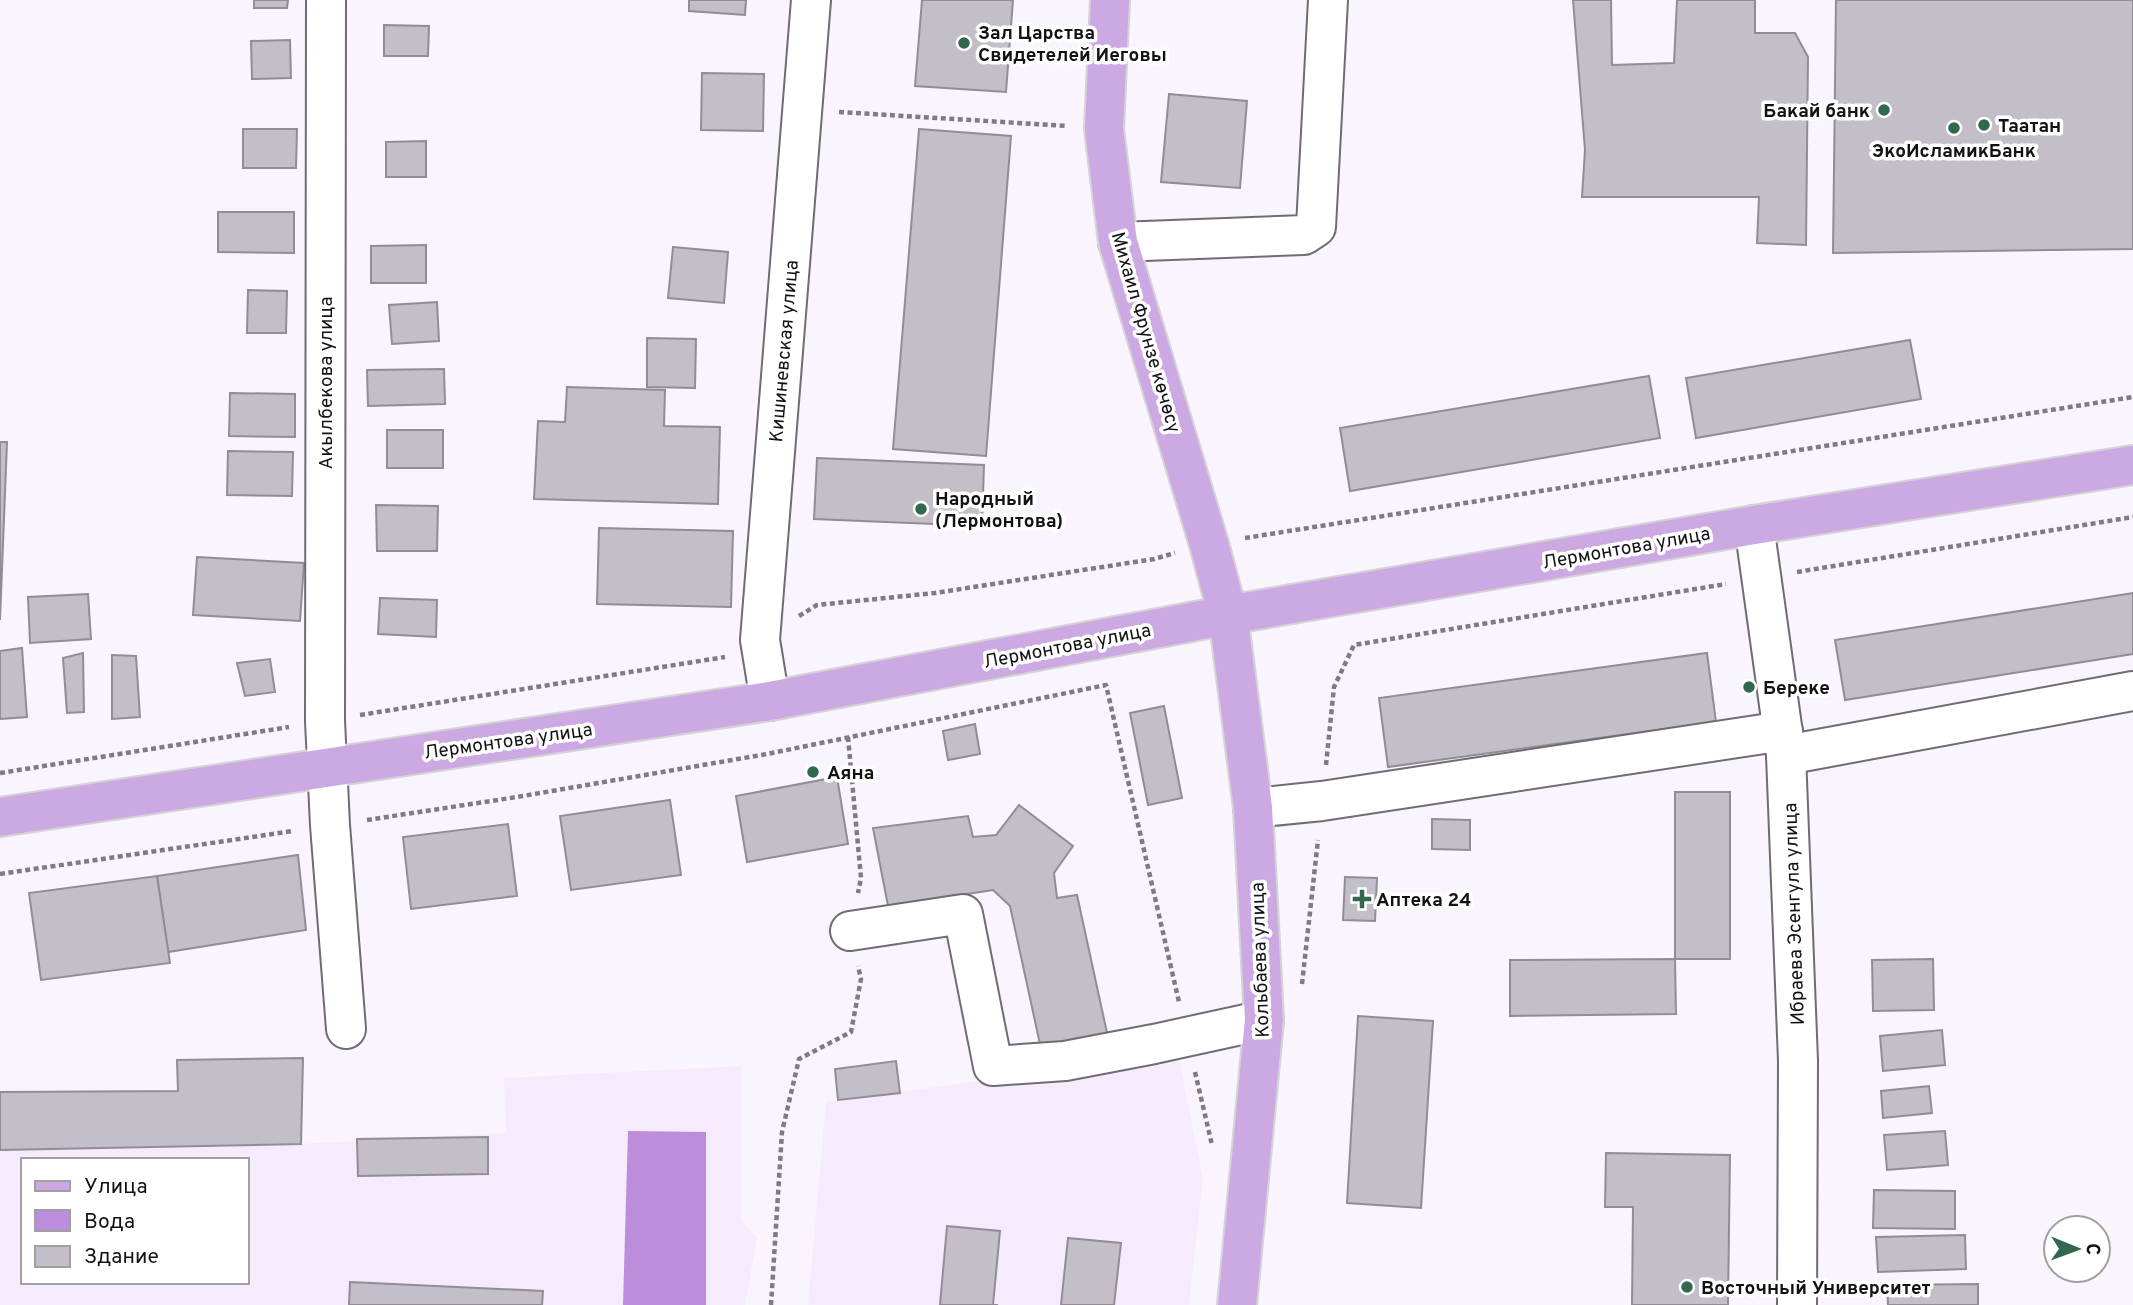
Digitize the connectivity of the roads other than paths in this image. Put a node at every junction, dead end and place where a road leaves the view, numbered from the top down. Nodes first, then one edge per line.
1 (326, 0) edge
2 (811, 0) edge
3 (1110, 0) edge
4 (1328, 0) edge
5 (1118, 242) junction
6 (2133, 465) edge
7 (1754, 525) junction
8 (1228, 615) junction
9 (2133, 691) edge
10 (770, 701) junction
11 (1784, 743) junction
12 (328, 766) junction
13 (1253, 808) junction
14 (0, 817) edge
15 (850, 931) road end
16 (1264, 1020) junction
17 (346, 1029) dead end
18 (1237, 1305) edge
19 (1797, 1305) edge

1 - 12 street, Акылбекова улица
2 - 10 street, Кишиневская улица
3 - 5 main road, Михаил Фрунзе көчөсү
4 - 5 street
5 - 8 main road, Михаил Фрунзе көчөсү
6 - 7 main road, Лермонтова улица
7 - 8 main road, Лермонтова улица
7 - 11 street, Ибраева Эсенгула улица
8 - 10 main road, Лермонтова улица
8 - 13 main road, Кольбаева улица
9 - 11 street
10 - 12 main road, Лермонтова улица
11 - 13 street
11 - 19 street, Ибраева Эсенгула улица
12 - 14 main road, Лермонтова улица
12 - 17 street, Акылбекова улица
13 - 16 main road, Кольбаева улица
15 - 16 street
16 - 18 main road, Кольбаева улица

